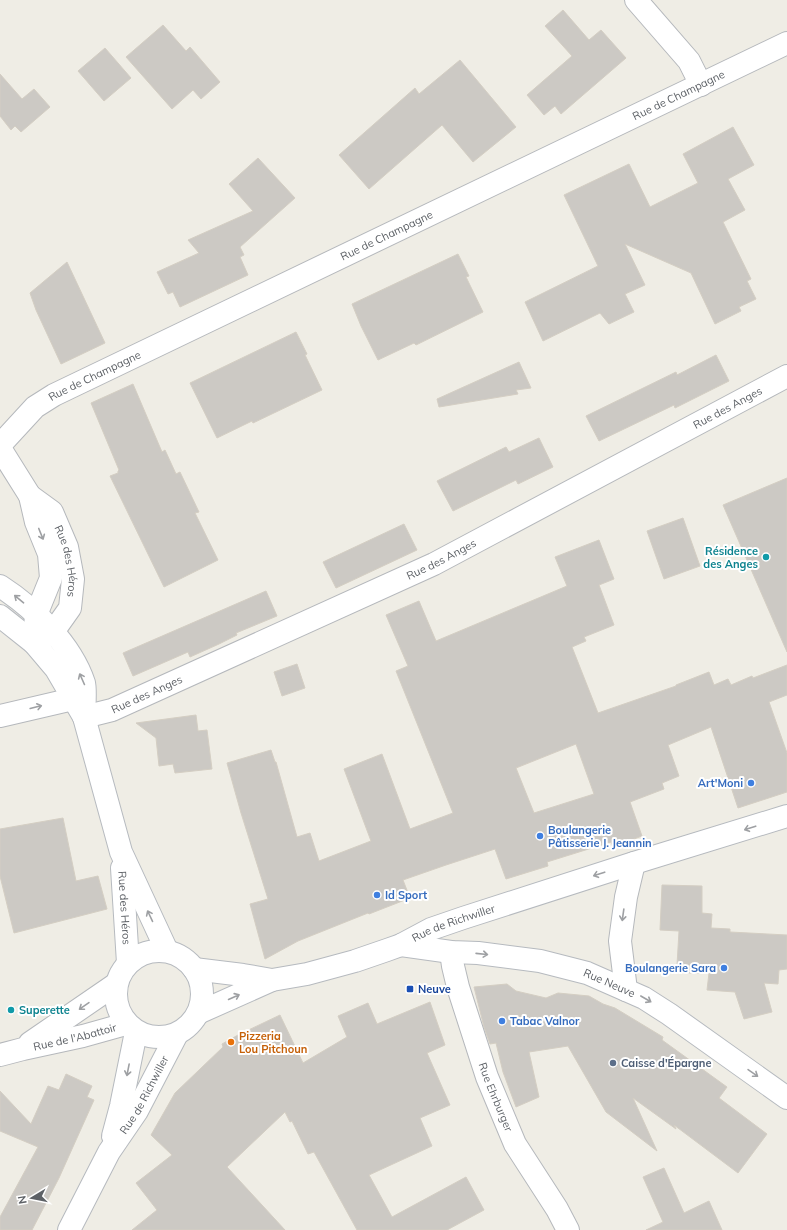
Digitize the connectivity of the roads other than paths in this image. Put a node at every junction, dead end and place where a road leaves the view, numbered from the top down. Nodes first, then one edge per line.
1 (636, 0) edge
2 (787, 44) edge
3 (701, 85) junction
4 (787, 376) edge
5 (0, 446) edge
6 (30, 496) junction
7 (0, 586) edge
8 (36, 615) junction
9 (0, 616) edge
10 (53, 632) junction
11 (34, 643) junction
12 (73, 698) junction
13 (0, 716) edge
14 (84, 717) junction
15 (787, 816) edge
16 (121, 852) junction
17 (634, 863) junction
18 (401, 945) junction
19 (166, 951) junction
20 (451, 952) junction
21 (128, 964) junction
22 (194, 969) junction
23 (272, 980) junction
24 (116, 984) junction
25 (626, 990) junction
26 (198, 1012) junction
27 (131, 1028) junction
28 (176, 1034) junction
29 (23, 1049) junction
30 (0, 1055) edge
31 (787, 1098) edge
32 (109, 1152) junction
33 (69, 1230) edge
34 (568, 1230) edge

1 - 3 street
2 - 3 street, Rue de Champagne
3 - 5 street, Rue de Champagne
4 - 14 street, Rue des Anges
5 - 6 street, Rue des Héros
6 -> 8 street, Rue des Héros
6 - 10 street, Rue des Héros
8 -> 7 street
8 - 10 street, Rue des Héros
8 - 11 street, Rue des Héros
9 - 11 street
10 - 11 street, Rue des Héros
14 -> 10 street, Rue des Héros
11 - 12 street, Rue des Héros
13 -> 12 street
12 - 14 street, Rue des Héros
14 - 16 street, Rue des Héros
15 -> 17 street, Rue de Richwiller
19 -> 16 street, Rue des Héros
16 - 21 street, Rue des Héros
17 -> 18 street, Rue de Richwiller
17 -> 25 street
18 - 20 street, Rue Neuve
18 - 23 street, Rue de Richwiller
19 - 21 street
19 - 22 street
20 -> 25 street, Rue Neuve
20 - 34 street, Rue Ehrburger
21 - 24 street
22 - 23 street, Rue de Richwiller
22 - 26 street
26 -> 23 street, Rue de Richwiller
24 - 27 street
24 -> 29 street, Rue de l'Abattoir
25 -> 31 street, Rue Neuve
26 - 28 street
27 - 28 street
27 - 29 street, Rue de l'Abattoir
27 -> 32 street, Rue de Richwiller
28 - 32 street, Rue de Richwiller
29 - 30 street, Rue de l'Abattoir
32 - 33 street, Rue de Richwiller

